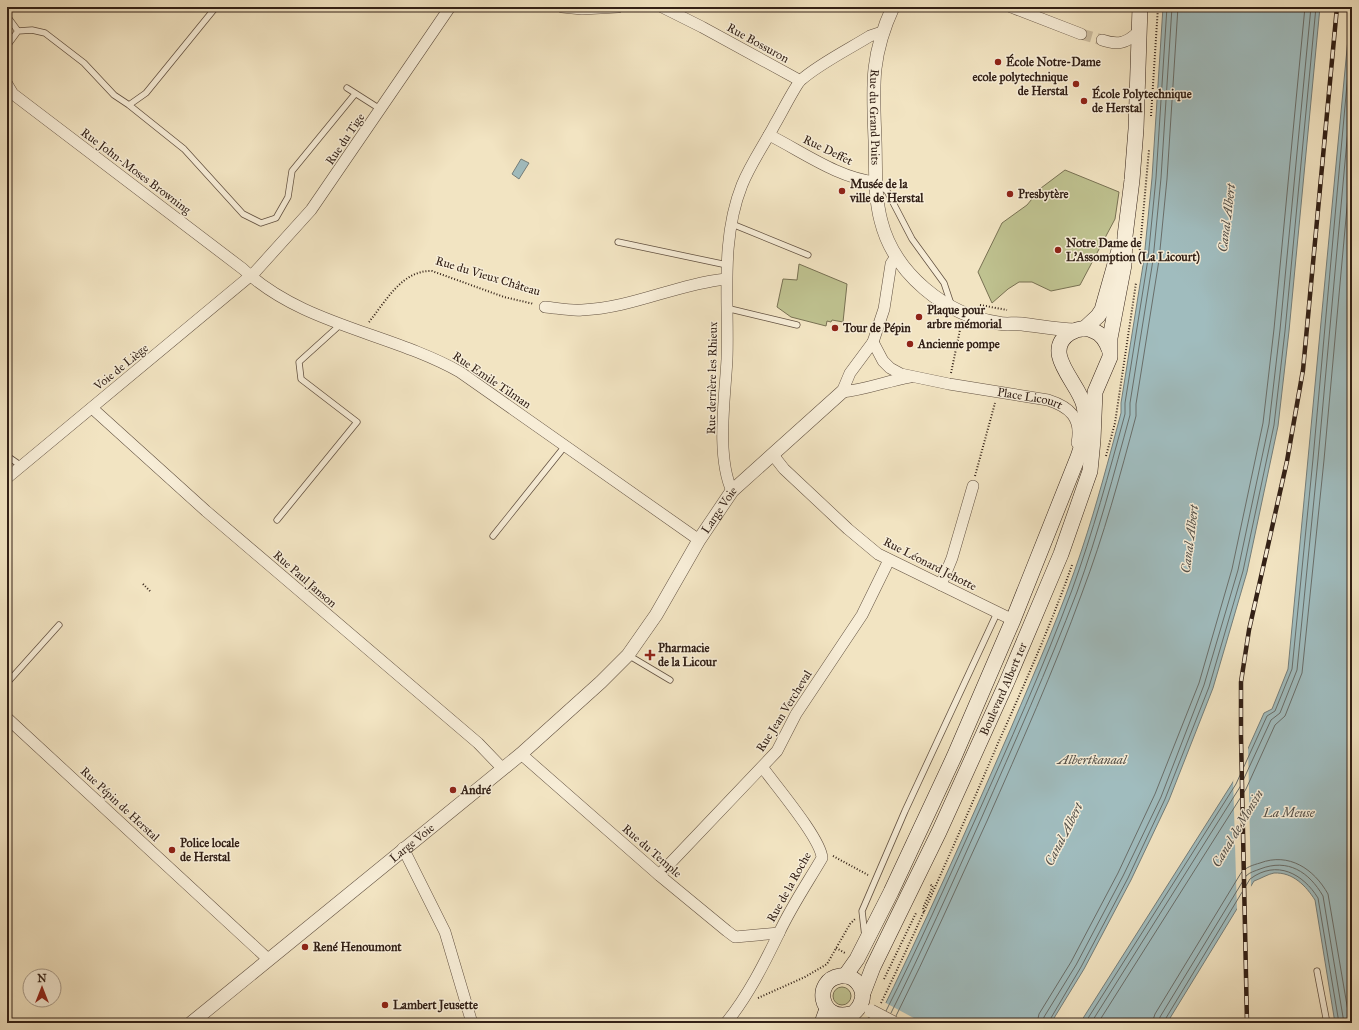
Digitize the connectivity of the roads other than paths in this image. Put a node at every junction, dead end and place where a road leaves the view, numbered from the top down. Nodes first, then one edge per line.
1 (216, 7) edge
2 (450, 7) edge
3 (562, 7) edge
4 (618, 7) edge
5 (662, 7) edge
6 (893, 7) edge
7 (1011, 7) edge
8 (1140, 7) edge
9 (1149, 7) edge
10 (7, 16) edge
11 (18, 31) junction
12 (882, 32) junction
13 (1138, 32) junction
14 (1081, 34) tunnel mouth
15 (1102, 40) tunnel mouth
16 (7, 46) edge
17 (799, 80) junction
18 (7, 84) edge
19 (347, 88) dead end
20 (356, 94) junction
21 (129, 105) junction
22 (380, 110) junction
23 (1136, 129) junction
24 (769, 135) junction
25 (876, 182) junction
26 (732, 224) junction
27 (1125, 236) junction
28 (618, 242) dead end
29 (808, 255) dead end
30 (896, 256) junction
31 (727, 265) junction
32 (251, 276) junction
33 (726, 279) junction
34 (545, 307) road end
35 (726, 308) junction
36 (953, 308) junction
37 (341, 324) junction
38 (797, 325) dead end
39 (1080, 329) junction
40 (873, 342) junction
41 (1109, 349) junction
42 (1067, 373) junction
43 (1102, 373) junction
44 (913, 376) junction
45 (842, 392) junction
46 (92, 408) junction
47 (565, 446) junction
48 (773, 455) junction
49 (7, 456) edge
50 (20, 465) junction
51 (8, 476) edge
52 (1068, 484) junction
53 (973, 486) road end
54 (732, 491) junction
55 (277, 520) dead end
56 (493, 536) dead end
57 (699, 540) junction
58 (889, 560) junction
59 (941, 585) junction
60 (1040, 605) junction
61 (997, 613) junction
62 (1013, 620) junction
63 (59, 625) dead end
64 (628, 655) junction
65 (670, 680) dead end
66 (7, 683) edge
67 (7, 718) edge
68 (521, 754) junction
69 (503, 768) junction
70 (763, 768) junction
71 (403, 848) junction
72 (659, 875) junction
73 (779, 933) junction
74 (866, 940) junction
75 (268, 959) junction
76 (1317, 971) dead end
77 (846, 976) junction
78 (827, 1009) junction
79 (858, 1009) edge
80 (191, 1023) edge
81 (472, 1023) edge
82 (726, 1023) edge
83 (822, 1023) edge
84 (894, 1023) edge
85 (1327, 1023) edge

1 - 21 lane
2 - 22 street, Rue du Tige
3 - 4 street
5 - 17 street, Rue Bossuron
6 - 12 street, Rue du Grand Puits
7 - 14 street
8 - 13 main road, Boulevard Albert 1er
9 - 23 main road, Boulevard Albert 1er
10 - 11 lane
11 - 16 lane
11 - 21 lane
12 - 17 street, Rue derrière les Rhieux
12 - 25 street, Rue du Grand Puits
13 - 15 street
13 - 23 main road, Boulevard Albert 1er
17 - 24 street, Rue derrière les Rhieux
18 - 32 street, Rue John-Moses Browning
19 - 20 lane
20 - 21 lane
20 - 22 lane
22 - 32 street, Rue du Tige
23 - 27 main road, Boulevard Albert 1er
24 - 25 street, Rue Deffet
24 - 26 street, Rue derrière les Rhieux
25 - 30 street
25 - 36 lane
26 - 29 lane
26 - 31 street, Rue derrière les Rhieux
27 - 39 main road, Boulevard Albert 1er
27 - 41 main road, Boulevard Albert 1er
28 - 31 lane
30 - 36 street
30 - 40 street
31 - 33 street, Rue derrière les Rhieux
32 - 37 street, Rue Emile Tilman
32 - 46 street, Voie de Liège
33 - 34 street, Rue du Vieux Château
33 - 35 street, Rue derrière les Rhieux
35 - 38 lane
35 - 54 street, Rue derrière les Rhieux
36 - 39 street
37 - 47 street, Rue Emile Tilman
37 - 55 lane
39 - 41 main road
39 - 42 main road, Boulevard Albert 1er
40 - 44 street, Place Licourt
40 - 45 street
41 - 43 main road, Boulevard Albert 1er
42 - 43 main road
42 - 52 main road, Boulevard Albert 1er
43 - 60 main road, Boulevard Albert 1er
44 - 45 street, Place Licourt
44 - 52 street, Place Licourt
45 - 48 street, Large Voie
46 - 50 street, Voie de Liège
46 - 69 street, Rue Paul Janson
47 - 56 lane
47 - 57 street, Rue Emile Tilman
48 - 54 street, Large Voie
48 - 58 street, Rue Léonard Jehotte
49 - 50 lane
50 - 51 street, Voie de Liège
52 - 62 main road, Boulevard Albert 1er
53 - 59 street
54 - 57 street, Large Voie
57 - 64 street, Large Voie
58 - 59 street, Rue Léonard Jehotte
58 - 70 street, Rue Jean Vercheval
59 - 61 street, Rue Léonard Jehotte
60 - 62 main road
60 - 79 main road, Boulevard Albert 1er
61 - 62 street, Rue Léonard Jehotte
61 - 74 lane
62 - 74 main road, Boulevard Albert 1er
63 - 66 lane
64 - 65 lane
64 - 68 street, Large Voie
67 - 75 street, Rue Pépin de Herstal
68 - 69 street, Large Voie
68 - 72 street, Rue du Temple
69 - 71 street, Large Voie
70 - 72 street, Rue Jean Vercheval
70 - 73 street, Rue de la Roche
71 - 75 street, Large Voie
71 - 81 street
72 - 73 street, Rue du Temple
73 - 82 street, Rue de la Roche
74 - 77 main road, Boulevard Albert 1er
75 - 80 street, Large Voie
76 - 85 lane
77 - 78 main road
77 - 79 main road
78 - 79 main road
78 - 83 main road
79 - 84 street, bridge

